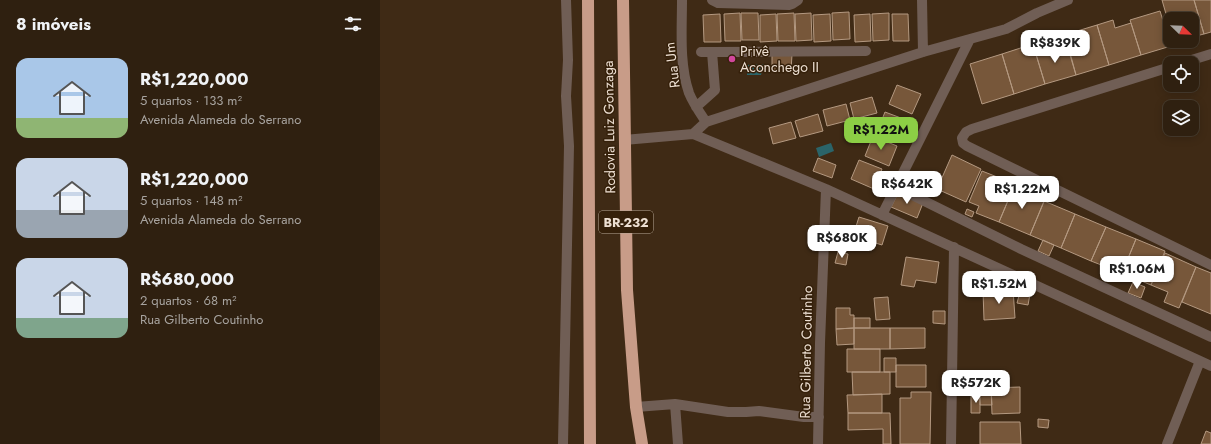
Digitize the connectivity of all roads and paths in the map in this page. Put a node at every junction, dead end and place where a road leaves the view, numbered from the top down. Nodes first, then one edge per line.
1 (566, 0) edge
2 (588, 0) edge
3 (623, 0) edge
4 (682, 0) edge
5 (712, 0) edge
6 (798, 0) edge
7 (922, 0) edge
8 (1068, 0) edge
9 (970, 39) junction
10 (866, 51) dead end
11 (701, 52) dead end
12 (712, 52) junction
13 (923, 52) junction
14 (1211, 54) edge
15 (1199, 58) edge
16 (1163, 69) edge
17 (696, 107) junction
18 (706, 122) junction
19 (693, 134) junction
20 (624, 140) junction
21 (896, 187) junction
22 (826, 189) junction
23 (882, 215) junction
24 (954, 247) junction
25 (1211, 265) edge
26 (1211, 337) edge
27 (1200, 361) junction
28 (1211, 366) edge
29 (675, 404) junction
30 (636, 407) junction
31 (819, 417) junction
32 (563, 444) edge
33 (590, 444) edge
34 (642, 444) edge
35 (678, 444) edge
36 (818, 444) edge
37 (951, 444) edge
38 (1167, 444) edge

1 - 32 street
2 - 33 highway, Rodovia Luiz Gonzaga / BR-232
3 - 20 highway, Rodovia Luiz Gonzaga / BR-232
4 - 17 street, Rua Um
5 - 6 street
7 - 13 street
8 - 9 street
9 - 13 street
9 - 21 street
10 - 12 street
11 - 12 street
12 - 17 street
13 - 18 street
14 - 15 street
16 - 25 street
17 - 18 street, Rua Um
18 - 19 street
19 - 20 street
19 - 22 street
20 - 30 highway, Rodovia Luiz Gonzaga / BR-232
21 - 23 street
21 - 26 street
22 - 23 street
22 - 31 street, Rua Gilberto Coutinho
23 - 24 street
24 - 27 street
24 - 37 street
27 - 28 street
27 - 38 street
29 - 30 street
29 - 31 street
29 - 35 street
30 - 34 highway, Rodovia Luiz Gonzaga / BR-232
31 - 36 street, Rua Gilberto Coutinho

